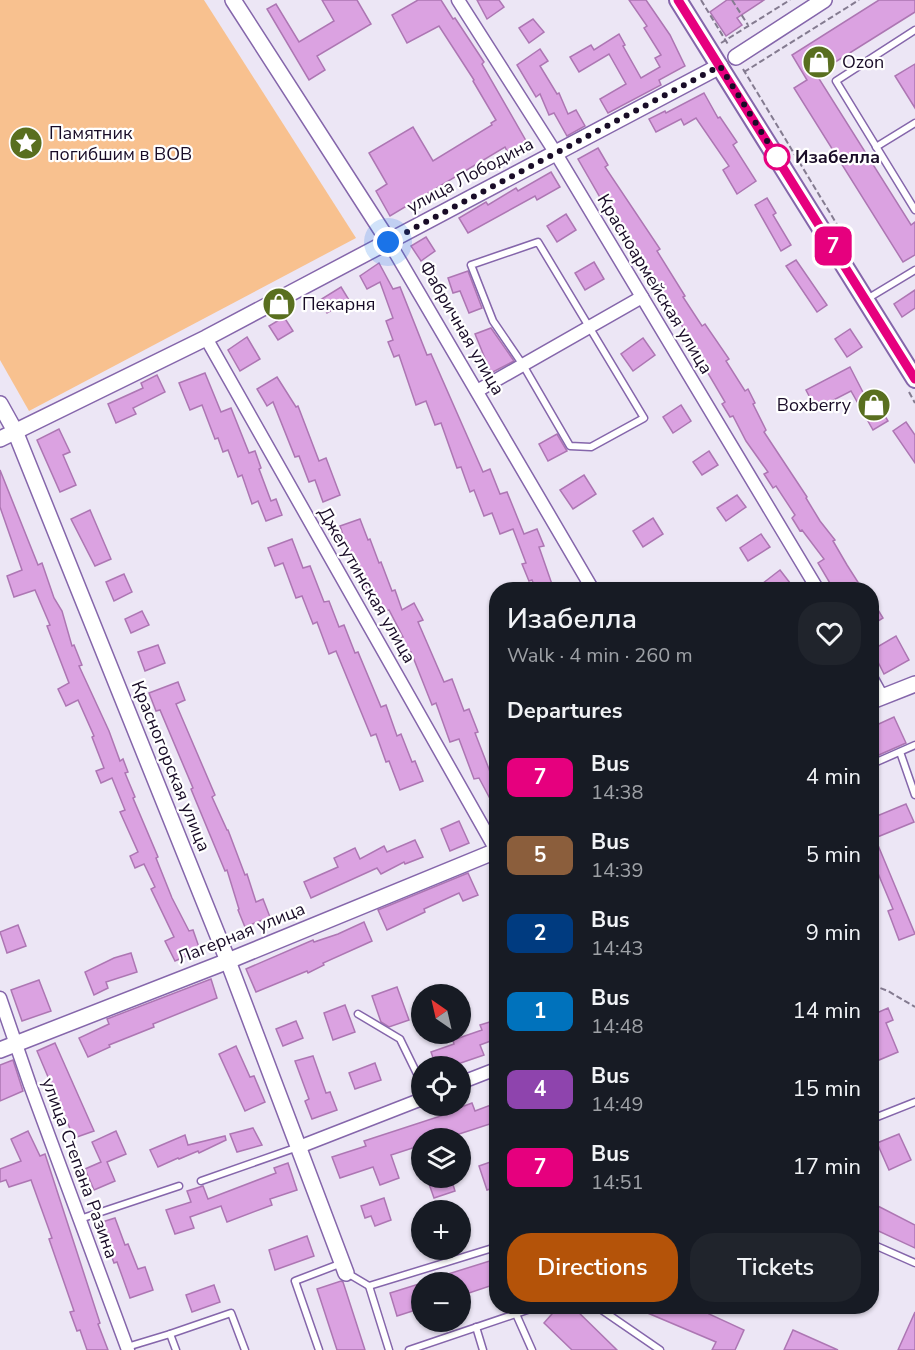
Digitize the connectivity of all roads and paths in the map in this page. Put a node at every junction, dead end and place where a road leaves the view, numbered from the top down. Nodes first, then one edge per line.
1 (233, 0) edge
2 (458, 0) edge
3 (678, 0) edge
4 (702, 0) edge
5 (732, 0) edge
6 (790, 0) edge
7 (824, 0) edge
8 (859, 0) edge
9 (749, 26) junction
10 (915, 30) edge
11 (726, 40) junction
12 (736, 57) junction
13 (720, 66) junction
14 (745, 72) junction
15 (729, 81) junction
16 (915, 123) edge
17 (876, 147) junction
18 (555, 152) junction
19 (915, 210) edge
20 (388, 242) junction
21 (848, 242) dead end
22 (915, 270) edge
23 (642, 297) junction
24 (866, 300) junction
25 (588, 327) junction
26 (206, 338) junction
27 (523, 365) junction
28 (915, 379) edge
29 (477, 391) junction
30 (0, 404) edge
31 (15, 431) junction
32 (0, 439) edge
33 (588, 582) edge
34 (813, 582) edge
35 (915, 684) edge
36 (879, 698) edge
37 (915, 745) edge
38 (900, 752) junction
39 (879, 761) edge
40 (915, 795) edge
41 (489, 839) edge
42 (489, 854) edge
43 (228, 961) junction
44 (879, 988) edge
45 (0, 998) edge
46 (915, 1007) edge
47 (358, 1014) dead end
48 (16, 1044) junction
49 (0, 1050) edge
50 (411, 1062) edge
51 (489, 1071) edge
52 (471, 1078) edge
53 (915, 1102) edge
54 (411, 1103) edge
55 (879, 1116) edge
56 (298, 1147) junction
57 (201, 1181) dead end
58 (180, 1186) dead end
59 (80, 1219) junction
60 (879, 1247) edge
61 (489, 1249) edge
62 (915, 1263) edge
63 (344, 1268) junction
64 (369, 1286) junction
65 (516, 1314) joint
66 (608, 1314) edge
67 (476, 1328) junction
68 (170, 1334) junction
69 (127, 1348) edge
70 (176, 1350) edge
71 (245, 1350) edge
72 (319, 1350) edge
73 (388, 1350) edge
74 (409, 1350) edge
75 (483, 1350) edge
76 (532, 1350) edge
77 (660, 1350) edge

1 - 20 street, Фабричная улица
2 - 18 street, Красноармейская улица
3 - 13 main road
4 - 11 path
5 - 9 path
6 - 9 path
7 - 12 street, улица Лободина
8 - 14 path
9 - 11 path
10 - 17 lane
11 - 12 path
12 - 13 street, улица Лободина
12 - 14 path
13 - 15 main road
13 - 18 street, улица Лободина
14 - 15 path
14 - 21 path
15 - 24 main road
16 - 17 lane
17 - 19 lane
18 - 20 street, улица Лободина
18 - 23 street, Красноармейская улица
20 - 26 street, улица Лободина
20 - 29 street, Фабричная улица
22 - 24 lane
23 - 25 street
23 - 34 street, Красноармейская улица
24 - 28 main road
25 - 27 street
25 - 27 lane
25 - 27 lane
26 - 31 street, улица Лободина
26 - 41 street, Джегутинская улица
27 - 29 street
29 - 33 street, Фабричная улица
30 - 31 street, Красногорская улица
31 - 32 street, улица Лободина
31 - 43 street, Красногорская улица
35 - 36 street
37 - 38 lane
38 - 39 lane
38 - 40 lane
42 - 43 street, Лагерная улица
43 - 48 street, Лагерная улица
43 - 56 street, Красногорская улица
44 - 46 path
45 - 48 street, улица Степана Разина
47 - 50 lane
48 - 49 street, Лагерная улица
48 - 59 street, улица Степана Разина
51 - 52 street
53 - 55 lane
54 - 56 street
56 - 57 lane
56 - 63 street, Красногорская улица
58 - 59 lane
59 - 69 street, улица Степана Разина
60 - 62 lane
61 - 64 lane
63 - 64 lane
63 - 72 lane
64 - 73 lane
65 - 67 lane
65 - 76 lane
66 - 77 lane
67 - 74 lane
67 - 75 lane
68 - 69 lane
68 - 70 lane
68 - 71 lane

